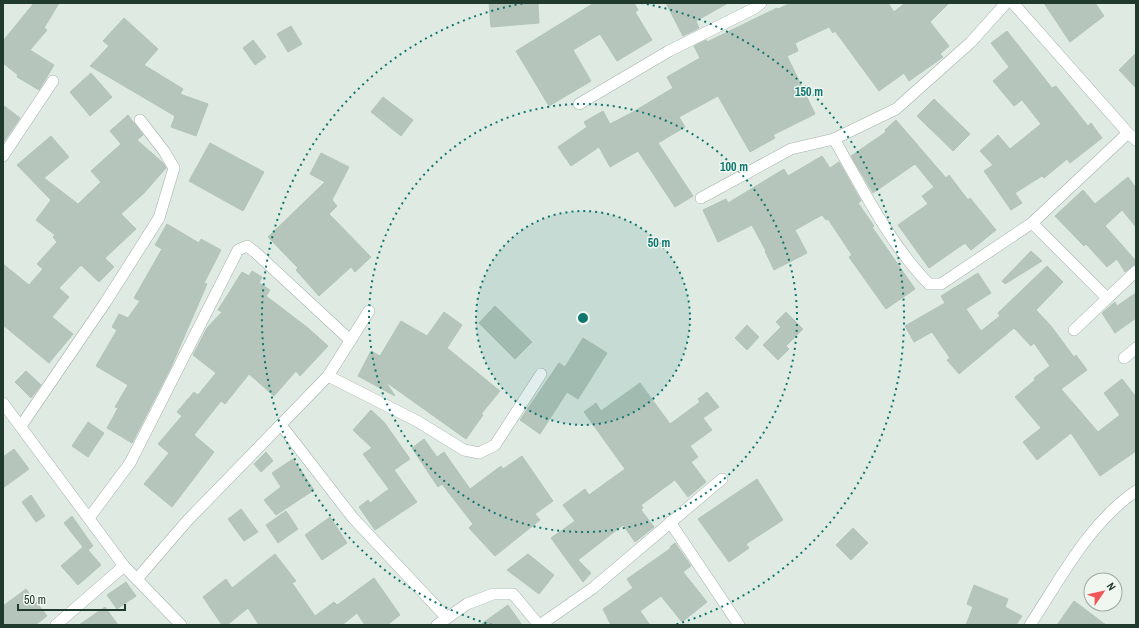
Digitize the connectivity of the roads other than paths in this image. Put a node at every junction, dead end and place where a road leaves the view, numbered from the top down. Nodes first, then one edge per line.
1 (761, 3) edge
2 (1006, 3) edge
3 (1012, 3) edge
4 (53, 81) dead end
5 (579, 104) dead end
6 (140, 120) dead end
7 (1132, 137) edge
8 (834, 138) junction
9 (3, 156) edge
10 (701, 198) dead end
11 (1032, 223) junction
12 (1136, 271) edge
13 (1107, 298) junction
14 (369, 310) dead end
15 (1074, 330) dead end
16 (350, 340) junction
17 (1136, 348) edge
18 (1124, 358) dead end
19 (541, 374) dead end
20 (328, 376) junction
21 (3, 403) edge
22 (281, 425) junction
23 (21, 426) junction
24 (722, 478) dead end
25 (1136, 491) edge
26 (89, 518) junction
27 (670, 522) junction
28 (124, 566) junction
29 (136, 579) junction
30 (447, 618) junction
31 (1035, 623) edge
32 (56, 625) edge
33 (181, 625) edge
34 (437, 625) edge
35 (540, 625) edge
36 (740, 625) edge

1 - 5 street
2 - 8 street
3 - 7 street
4 - 9 street
6 - 23 street
7 - 11 street
8 - 10 street
8 - 11 street
11 - 13 street
12 - 13 street
13 - 15 street
14 - 16 street
16 - 20 street
16 - 26 street
17 - 18 street
19 - 20 street
20 - 22 street
21 - 23 street
22 - 29 street
22 - 30 street
23 - 26 street
24 - 27 street
25 - 31 street
26 - 28 street
27 - 35 street
27 - 36 street
28 - 29 street
28 - 32 street
29 - 33 street
30 - 34 street
30 - 35 street

